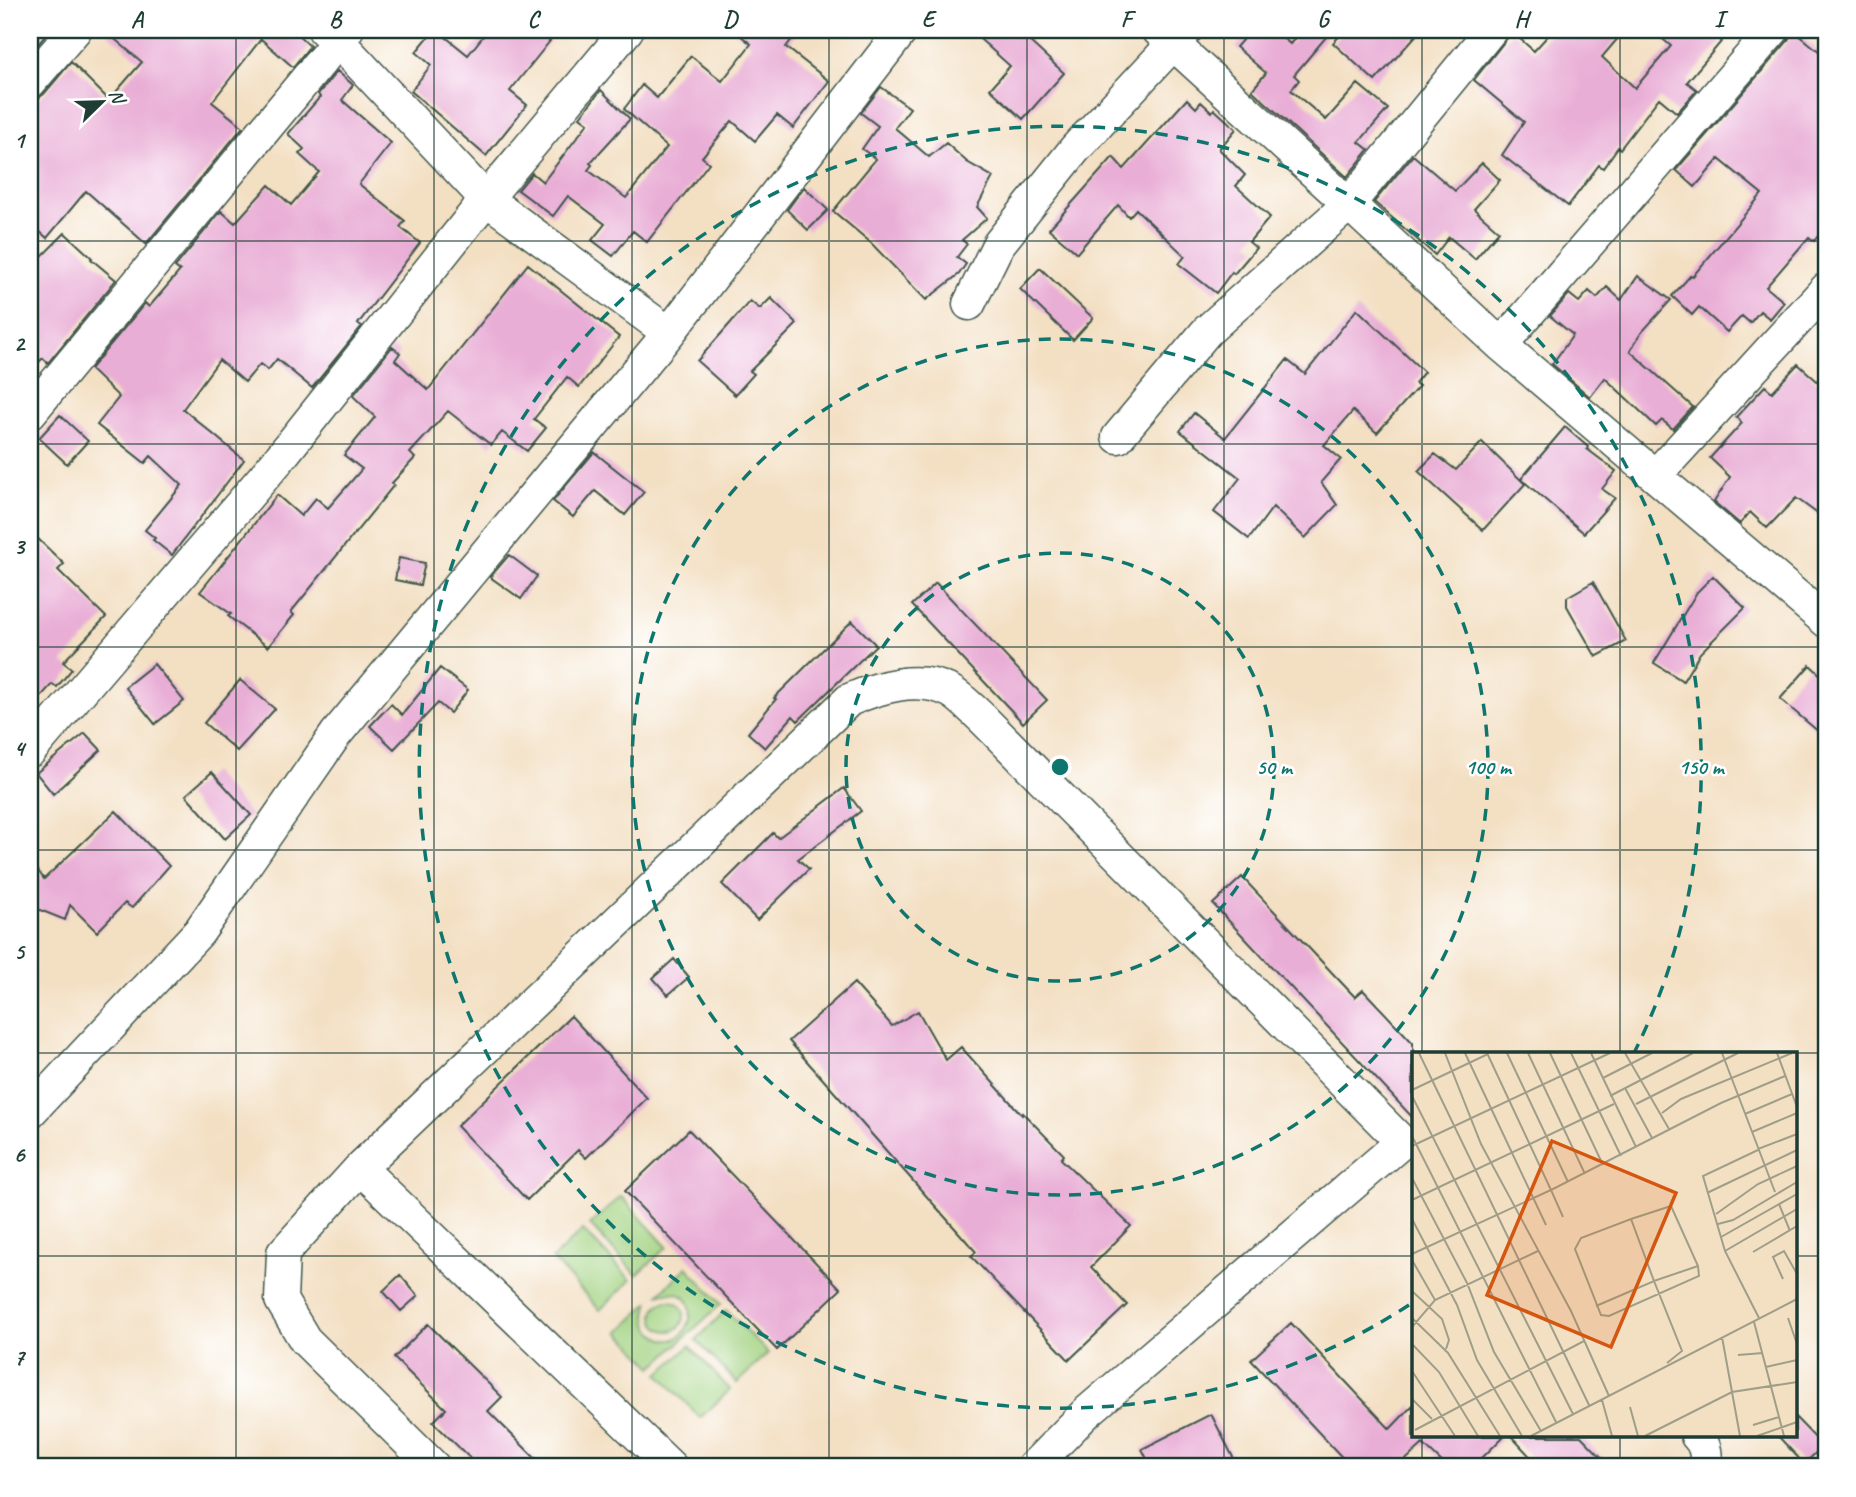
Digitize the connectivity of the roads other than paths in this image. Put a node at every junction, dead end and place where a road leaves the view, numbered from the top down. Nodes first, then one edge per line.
1 (75, 30) edge
2 (627, 30) edge
3 (902, 30) edge
4 (1491, 30) edge
5 (1773, 30) edge
6 (336, 34) edge
7 (1173, 34) edge
8 (30, 82) edge
9 (486, 199) junction
10 (1349, 204) junction
11 (1826, 289) edge
12 (969, 304) dead end
13 (669, 333) junction
14 (1501, 345) junction
15 (30, 413) edge
16 (1118, 437) dead end
17 (1655, 476) junction
18 (1826, 621) edge
19 (30, 751) edge
20 (30, 1112) edge
21 (1408, 1148) edge
22 (360, 1168) junction
23 (1698, 1438) edge
24 (434, 1467) edge
25 (671, 1467) edge
26 (1033, 1467) edge
27 (1705, 1467) edge

1 - 8 street
2 - 9 street
3 - 13 street
4 - 10 street
5 - 14 street
6 - 9 street
6 - 15 street
7 - 10 street
7 - 12 street
9 - 13 street
9 - 19 street
10 - 14 street
10 - 16 street
11 - 17 street
13 - 20 street
14 - 17 street
17 - 18 street
21 - 22 street
21 - 26 street
22 - 24 street
22 - 25 street
23 - 27 street

